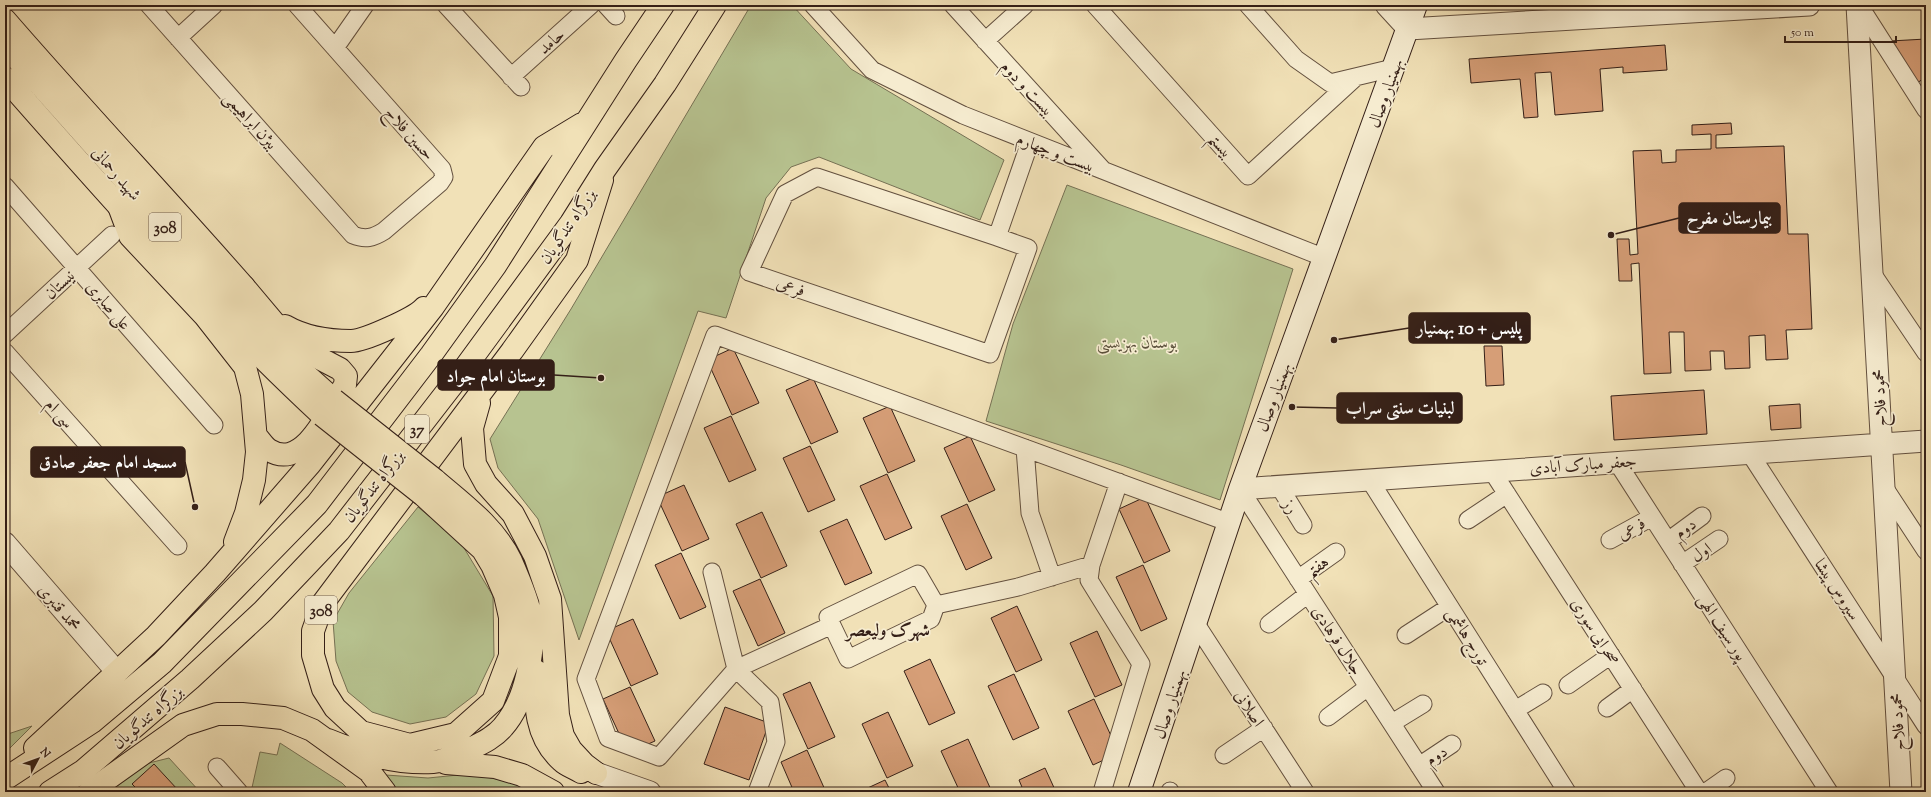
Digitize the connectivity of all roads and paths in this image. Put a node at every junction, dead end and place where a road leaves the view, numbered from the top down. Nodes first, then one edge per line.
1 (148, 5) edge
2 (214, 5) edge
3 (297, 5) edge
4 (365, 5) edge
5 (446, 5) edge
6 (591, 5) edge
7 (663, 5) edge
8 (716, 5) edge
9 (813, 5) edge
10 (952, 5) edge
11 (1025, 5) edge
12 (1095, 5) edge
13 (1248, 5) edge
14 (1386, 5) edge
15 (1416, 5) edge
16 (1809, 5) edge
17 (1858, 5) edge
18 (1725, 8) edge
19 (1606, 11) edge
20 (5, 20) edge
21 (1408, 30) junction
22 (178, 38) junction
23 (985, 41) junction
24 (5, 45) edge
25 (335, 48) junction
26 (1393, 68) junction
27 (1356, 77) junction
28 (5, 78) edge
29 (1926, 110) edge
30 (587, 121) junction
31 (1030, 142) junction
32 (605, 169) junction
33 (1105, 171) junction
34 (5, 186) edge
35 (120, 209) junction
36 (112, 235) dead end
37 (353, 235) joint
38 (997, 237) junction
39 (1325, 258) junction
40 (76, 268) junction
41 (459, 268) junction
42 (1872, 273) junction
43 (244, 287) junction
44 (5, 334) edge
45 (5, 352) edge
46 (1926, 353) edge
47 (484, 389) junction
48 (328, 407) junction
49 (214, 425) dead end
50 (256, 436) junction
51 (1926, 441) edge
52 (1881, 443) junction
53 (1025, 448) junction
54 (1749, 452) junction
55 (1616, 462) junction
56 (1492, 471) junction
57 (1369, 479) junction
58 (1119, 482) junction
59 (1279, 486) junction
60 (1884, 487) junction
61 (429, 488) junction
62 (1240, 488) junction
63 (1507, 494) junction
64 (1702, 516) dead end
65 (1652, 517) junction
66 (1468, 520) dead end
67 (1230, 523) junction
68 (1303, 525) dead end
69 (1719, 539) dead end
70 (1610, 540) dead end
71 (1668, 541) junction
72 (5, 543) edge
73 (178, 546) dead end
74 (1926, 551) edge
75 (1336, 552) dead end
76 (1682, 564) junction
77 (1091, 565) junction
78 (712, 572) dead end
79 (214, 573) junction
80 (1052, 576) junction
81 (1298, 579) junction
82 (1308, 594) junction
83 (936, 605) junction
84 (1450, 607) junction
85 (1196, 624) junction
86 (1269, 624) dead end
87 (832, 625) junction
88 (1406, 635) dead end
89 (532, 637) junction
90 (1611, 656) junction
91 (736, 669) junction
92 (116, 672) junction
93 (1894, 677) junction
94 (1568, 685) dead end
95 (1368, 688) junction
96 (1633, 689) junction
97 (1543, 693) dead end
98 (1424, 704) dead end
99 (1607, 708) dead end
100 (1514, 710) junction
101 (1328, 717) dead end
102 (1392, 723) junction
103 (1926, 726) edge
104 (1264, 728) junction
105 (328, 740) junction
106 (1452, 744) dead end
107 (1224, 755) dead end
108 (427, 762) junction
109 (1419, 766) junction
110 (217, 767) dead end
111 (596, 773) junction
112 (7, 778) edge
113 (1726, 778) dead end
114 (50, 792) edge
115 (89, 792) edge
116 (239, 792) edge
117 (385, 792) edge
118 (550, 792) edge
119 (554, 792) edge
120 (650, 792) edge
121 (757, 792) edge
122 (1102, 792) edge
123 (1139, 792) edge
124 (1305, 792) edge
125 (1436, 792) edge
126 (1567, 792) edge
127 (1699, 792) edge
128 (1706, 792) edge
129 (1829, 792) edge
130 (1901, 792) edge

1 - 22 street, بیژن ابراهیمی
2 - 22 street
3 - 25 street, حسین فلاح
4 - 25 street
5 - 6 street, حامد
7 - 30 main road, بزرگراه تندگویان / 37
8 - 32 main road, بزرگراه تندگویان / 37
9 - 31 street, بیست و چهارم
10 - 23 street, بیست و دوم
11 - 23 street
12 - 27 street, بیستم
13 - 27 street
14 - 21 street
15 - 21 main road, بهمنیار وصال
16 - 18 street
17 - 29 street
17 - 42 street, محمود فلاح
18 - 19 street
19 - 21 street
20 - 43 main road, شهید رحمانی
21 - 26 main road, بهمنیار وصال
22 - 37 street, بیژن ابراهیمی
23 - 33 street, بیست و دوم
24 - 48 main road, شهید رحمانی / 308
25 - 37 street, حسین فلاح
26 - 27 street
26 - 39 main road, بهمنیار وصال
28 - 35 main road, شهید رحمانی / 308
30 - 41 main road
30 - 112 main road, بزرگراه تندگویان / 37
31 - 33 street, بیست و چهارم
31 - 38 street
32 - 47 main road, 308
32 - 114 main road, بزرگراه تندگویان / 37
33 - 39 street, بیست و چهارم
34 - 40 street, علی صابری
35 - 48 main road, شهید رحمانی / 308
35 - 50 main road
36 - 40 street, نیستان
38 - 38 street, فرعی
39 - 62 main road, بهمنیار وصال
40 - 44 street, نیستان
40 - 49 street, علی صابری
41 - 43 main road
41 - 79 main road
42 - 46 street
42 - 52 street, محمود فلاح
43 - 50 main road
45 - 73 street, سی ام
47 - 61 main road, 308
47 - 111 main road
48 - 61 main road, 308, bridge
50 - 79 main road
51 - 52 street, جعفر مبارک آبادی
52 - 54 street, جعفر مبارک آبادی
52 - 60 street, محمود فلاح
53 - 58 street
53 - 80 street
53 - 91 street
54 - 55 street, جعفر مبارک آبادی
54 - 93 street, سیروس پیشا
55 - 56 street, جعفر مبارک آبادی
55 - 65 street, پور سیف الهی
56 - 57 street, جعفر مبارک آبادی
56 - 63 street, صحرایی سوری
57 - 59 street, جعفر مبارک آبادی
57 - 84 street, تورج هاشمی
58 - 67 street
58 - 77 street
59 - 62 street, جعفر مبارک آبادی
59 - 68 street, رز
60 - 74 street
60 - 93 street, محمود فلاح
61 - 89 main road, 308
62 - 67 main road, بهمنیار وصال
62 - 81 street, جلال فرهادی
63 - 66 street
63 - 90 street, صحرایی سوری
64 - 71 street, دوم
65 - 70 street, فرعی
65 - 71 street, پور سیف الهی
67 - 85 main road, بهمنیار وصال
69 - 76 street, اول
71 - 76 street, پور سیف الهی
72 - 92 street, محمد قنبری
75 - 81 street, هفتم
76 - 129 street, پور سیف الهی
77 - 80 street
77 - 122 street
78 - 91 street
79 - 92 main road
80 - 83 street
81 - 82 street, جلال فرهادی
82 - 86 street
82 - 95 street, جلال فرهادی
83 - 87 street
83 - 87 street
84 - 88 street
84 - 100 street, تورج هاشمی
85 - 104 street, اصلانی
85 - 123 main road, بهمنیار وصال
87 - 91 street
89 - 108 main road, 308
89 - 111 main road
90 - 94 street
90 - 96 street, صحرایی سوری
91 - 121 street
92 - 112 main road
93 - 103 street, سیروس پیشا
93 - 130 street, محمود فلاح
95 - 101 street
95 - 102 street, جلال فرهادی
96 - 99 street
96 - 127 street, صحرایی سوری
97 - 100 street
98 - 102 street
100 - 126 street, تورج هاشمی
102 - 109 street, جلال فرهادی
104 - 107 street
104 - 124 street, اصلانی
105 - 108 main road, 308
105 - 115 main road
105 - 117 main road
106 - 109 street, دوم
108 - 119 main road
109 - 125 street, جلال فرهادی
110 - 116 street
111 - 120 street
113 - 128 street
118 - 119 street

